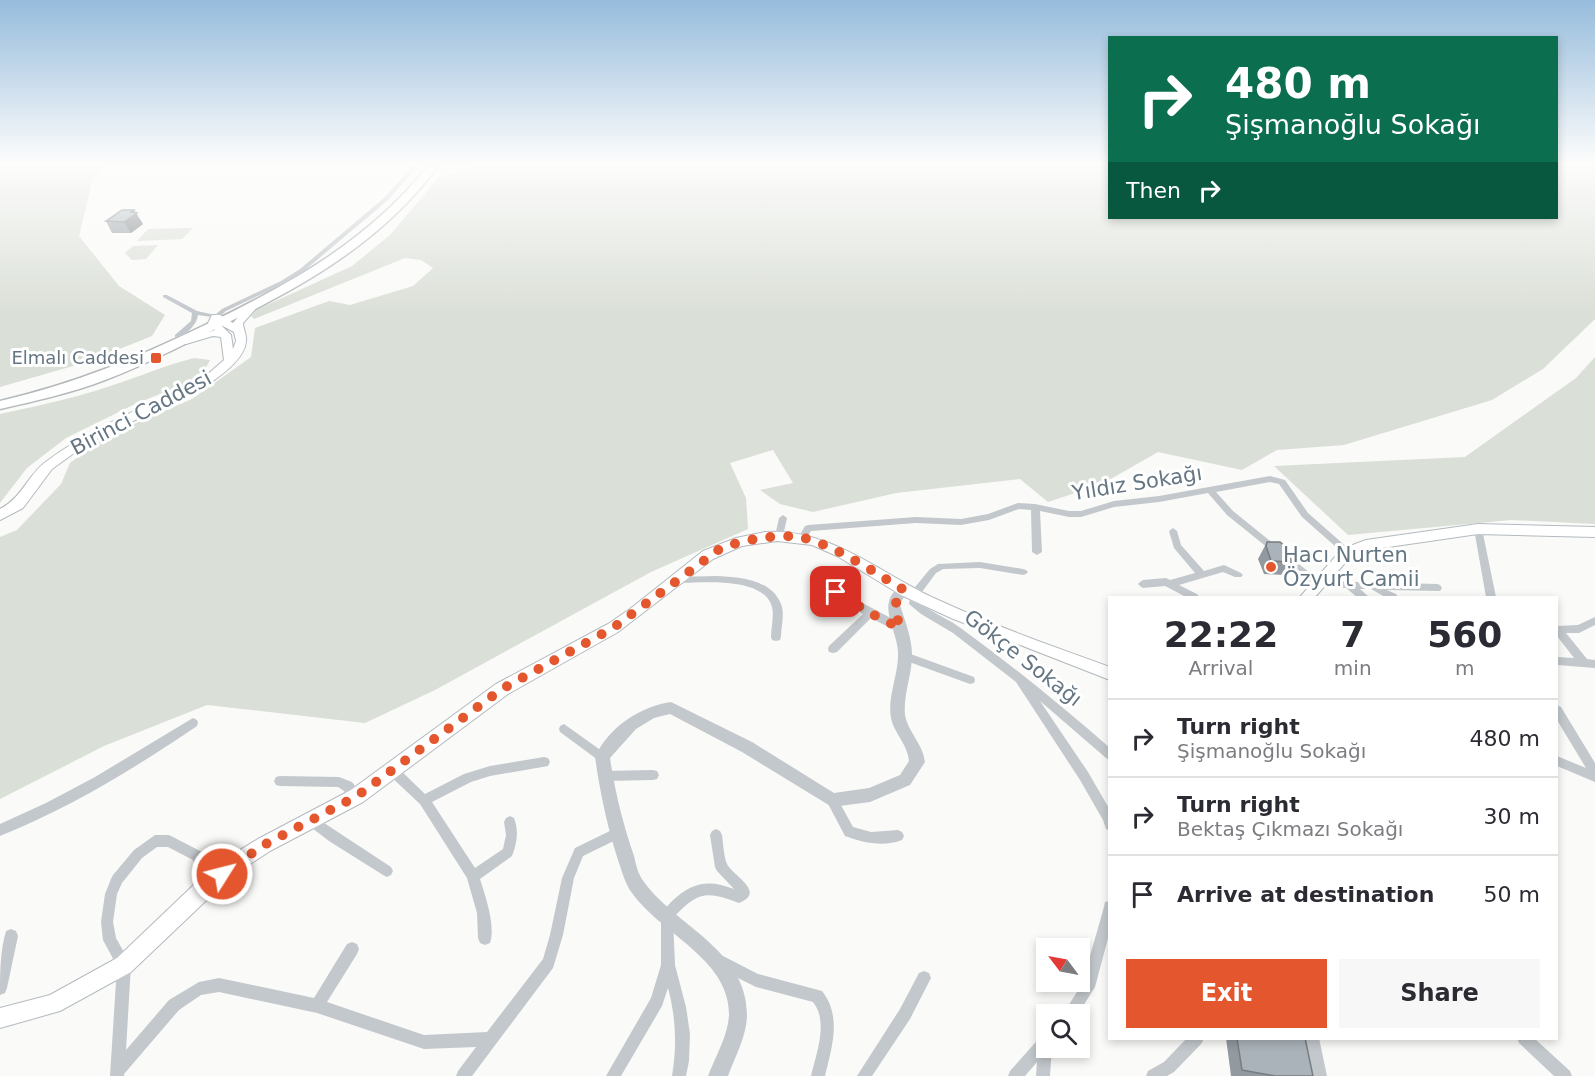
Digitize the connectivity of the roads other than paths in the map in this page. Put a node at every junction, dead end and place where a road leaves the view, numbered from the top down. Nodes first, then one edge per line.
1 (367, 215) edge
2 (377, 215) edge
3 (387, 215) edge
4 (165, 296) dead end
5 (254, 305) junction
6 (195, 312) junction
7 (218, 321) junction
8 (238, 332) junction
9 (226, 335) junction
10 (177, 336) junction
11 (156, 353) junction
12 (229, 359) junction
13 (0, 399) edge
14 (0, 405) edge
15 (1209, 490) junction
16 (1035, 507) junction
17 (0, 515) edge
18 (783, 518) dead end
19 (1478, 529) junction
20 (1173, 531) dead end
21 (1595, 532) edge
22 (779, 536) junction
23 (801, 538) junction
24 (1037, 552) dead end
25 (1347, 552) junction
26 (1023, 572) dead end
27 (1202, 574) junction
28 (1238, 575) dead end
29 (675, 580) junction
30 (1171, 583) junction
31 (1318, 584) junction
32 (1143, 585) dead end
33 (1349, 586) junction
34 (1373, 586) junction
35 (1437, 588) dead end
36 (836, 592) dead end
37 (909, 593) junction
38 (1192, 596) edge
39 (1308, 596) edge
40 (1363, 596) edge
41 (1391, 596) edge
42 (1491, 596) edge
43 (870, 613) junction
44 (1595, 621) edge
45 (900, 628) junction
46 (1558, 630) edge
47 (776, 637) dead end
48 (833, 649) dead end
49 (905, 656) junction
50 (1558, 661) edge
51 (1589, 664) edge
52 (1014, 673) junction
53 (1108, 673) edge
54 (970, 680) dead end
55 (1558, 712) edge
56 (193, 723) dead end
57 (564, 729) dead end
58 (1108, 753) edge
59 (602, 757) junction
60 (1558, 761) edge
61 (544, 762) dead end
62 (1594, 769) edge
63 (392, 770) junction
64 (653, 775) dead end
65 (604, 776) junction
66 (280, 782) dead end
67 (357, 796) junction
68 (424, 800) junction
69 (832, 800) junction
70 (1108, 818) edge
71 (312, 820) junction
72 (510, 822) dead end
73 (0, 830) edge
74 (618, 833) junction
75 (716, 835) dead end
76 (898, 836) dead end
77 (387, 871) dead end
78 (473, 876) junction
79 (207, 885) junction
80 (1108, 914) edge
81 (667, 916) junction
82 (11, 936) dead end
83 (485, 938) dead end
84 (352, 949) dead end
85 (711, 956) junction
86 (124, 965) junction
87 (668, 965) junction
88 (924, 978) dead end
89 (0, 988) edge
90 (1077, 1004) edge
91 (317, 1006) junction
92 (0, 1018) edge
93 (489, 1039) junction
94 (1195, 1040) edge
95 (1312, 1040) edge
96 (1526, 1040) edge
97 (1036, 1052) edge
98 (1045, 1058) edge
99 (118, 1073) edge
100 (462, 1076) edge
101 (613, 1076) edge
102 (679, 1076) edge
103 (718, 1076) edge
104 (818, 1076) edge
105 (864, 1076) edge
106 (1015, 1076) edge
107 (1043, 1076) edge
108 (1153, 1076) edge
109 (1320, 1076) edge
110 (1565, 1076) edge

1 - 7 street
2 - 7 highway
3 - 5 highway
4 - 6 street
5 - 7 highway
5 - 8 main road, Birinci Caddesi
6 - 7 street
6 - 10 street
7 - 8 main road
7 - 9 main road
7 - 10 highway
7 - 11 highway
8 - 12 main road, Birinci Caddesi
9 - 11 main road
9 - 12 main road, Birinci Caddesi
10 - 13 highway
11 - 14 highway
12 - 17 main road, Birinci Caddesi
15 - 16 street, Yıldız Sokağı
15 - 25 street, Yıldız Sokağı
15 - 31 street
16 - 23 street, Yıldız Sokağı
16 - 24 street
18 - 22 street
19 - 21 main road
19 - 25 main road
19 - 42 street
20 - 27 street
22 - 23 main road
22 - 29 main road
23 - 37 main road
25 - 31 main road
26 - 37 street
27 - 28 street
27 - 30 street
29 - 47 street
29 - 63 main road
30 - 32 street
30 - 38 street
31 - 33 street
31 - 39 main road
33 - 34 street
33 - 40 street
34 - 35 street
34 - 41 street
36 - 43 street
37 - 45 street
37 - 52 street, Gökçe Sokağı
37 - 53 main road
43 - 45 street
43 - 48 street
44 - 46 street
45 - 49 street
46 - 51 street
49 - 54 street
49 - 69 street
50 - 51 street
52 - 58 street, Gökçe Sokağı
52 - 70 street
55 - 62 street
56 - 73 street
57 - 59 street
59 - 65 street
59 - 69 street
60 - 62 street
61 - 68 street
63 - 67 main road
63 - 68 street
64 - 65 street
65 - 74 street
66 - 67 street
67 - 71 main road
68 - 78 street
69 - 76 street
71 - 77 street
71 - 79 main road
72 - 78 street
74 - 81 street
74 - 93 street
75 - 81 street
78 - 83 street
79 - 86 main road
79 - 86 street
80 - 90 street
81 - 85 street
81 - 87 street
82 - 89 street
84 - 91 street
85 - 103 street
85 - 104 street
86 - 92 main road
86 - 99 street
87 - 101 street
87 - 102 street
88 - 105 street
91 - 93 street
91 - 99 street
93 - 100 street
94 - 108 street
95 - 109 street
96 - 110 street
97 - 106 street
98 - 107 street

